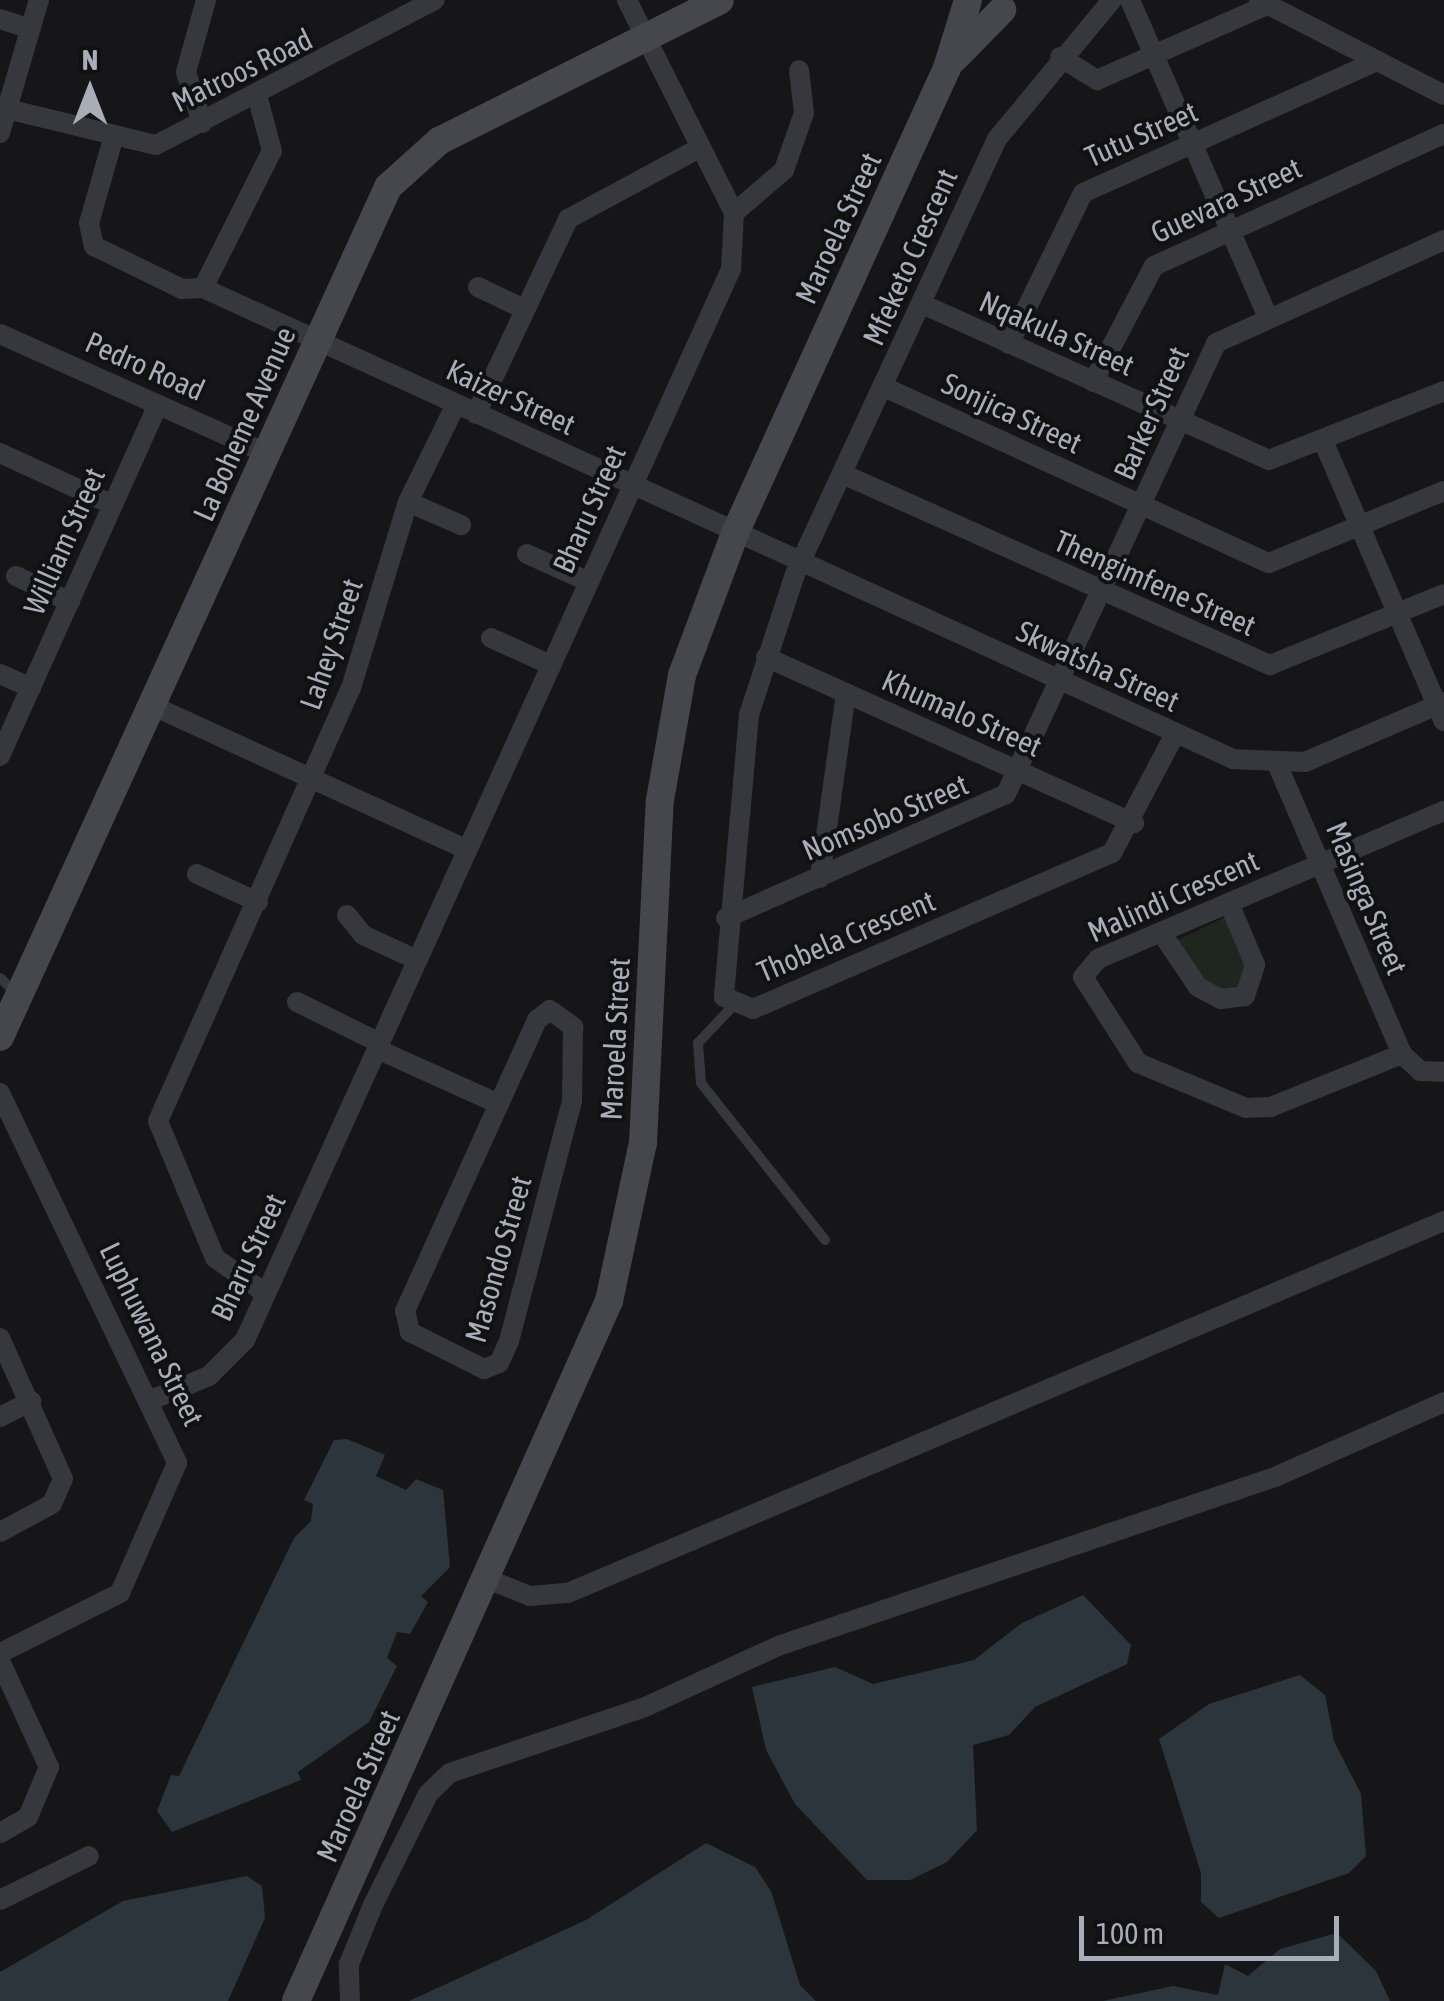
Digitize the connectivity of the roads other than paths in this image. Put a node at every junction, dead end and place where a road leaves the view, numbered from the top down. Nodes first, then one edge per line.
1 (39, 0) edge
2 (206, 0) edge
3 (434, 0) edge
4 (628, 0) edge
5 (720, 0) edge
6 (969, 0) edge
7 (1112, 0) edge
8 (1130, 0) edge
9 (1262, 2) edge
10 (1011, 5) edge
11 (0, 19) edge
12 (30, 29) junction
13 (646, 37) junction
14 (1060, 57) junction
15 (1155, 58) junction
16 (1377, 61) junction
17 (947, 68) junction
18 (799, 70) dead end
19 (1444, 95) edge
20 (257, 96) junction
21 (7, 109) junction
22 (202, 123) junction
23 (0, 134) edge
24 (1444, 134) edge
25 (113, 139) junction
26 (1193, 144) junction
27 (702, 147) junction
28 (734, 214) junction
29 (1230, 229) junction
30 (1444, 240) edge
31 (478, 287) dead end
32 (202, 288) junction
33 (922, 304) junction
34 (524, 309) junction
35 (1267, 315) junction
36 (0, 334) edge
37 (319, 336) junction
38 (1009, 344) junction
39 (1093, 382) junction
40 (884, 388) junction
41 (1444, 391) edge
42 (456, 404) junction
43 (158, 405) junction
44 (476, 414) junction
45 (1180, 420) junction
46 (1324, 443) junction
47 (0, 453) edge
48 (266, 453) junction
49 (845, 475) junction
50 (632, 486) junction
51 (1444, 492) edge
52 (408, 502) junction
53 (113, 505) junction
54 (1142, 506) junction
55 (461, 525) dead end
56 (1360, 528) junction
57 (734, 533) junction
58 (527, 554) dead end
59 (802, 564) junction
60 (16, 576) dead end
61 (588, 582) junction
62 (1103, 592) junction
63 (1444, 594) edge
64 (70, 602) junction
65 (1398, 614) junction
66 (491, 638) dead end
67 (766, 657) junction
68 (551, 664) junction
69 (0, 674) edge
70 (1062, 682) junction
71 (31, 688) junction
72 (846, 693) junction
73 (152, 704) junction
74 (1442, 709) edge
75 (1175, 734) junction
76 (0, 756) edge
77 (1278, 766) junction
78 (1021, 772) junction
79 (312, 778) junction
80 (1444, 811) edge
81 (1134, 823) junction
82 (467, 850) junction
83 (1319, 865) junction
84 (197, 874) dead end
85 (820, 878) junction
86 (258, 902) junction
87 (1229, 903) junction
88 (347, 916) dead end
89 (726, 918) junction
90 (1161, 932) junction
91 (417, 960) junction
92 (9, 987) edge
93 (298, 1002) dead end
94 (732, 1007) junction
95 (0, 1036) edge
96 (378, 1046) junction
97 (1402, 1054) junction
98 (1444, 1072) edge
99 (0, 1092) edge
100 (498, 1104) junction
101 (1444, 1221) edge
102 (825, 1240) dead end
103 (266, 1293) junction
104 (0, 1338) edge
105 (151, 1400) junction
106 (31, 1402) junction
107 (1444, 1402) edge
108 (0, 1416) edge
109 (0, 1532) edge
110 (487, 1580) junction
111 (0, 1652) edge
112 (0, 1662) edge
113 (0, 1833) edge
114 (89, 1856) dead end
115 (0, 1900) edge
116 (296, 2001) edge
117 (350, 2001) edge

1 - 12 street
2 - 22 street
3 - 20 street, Matroos Road
4 - 13 street, Bharu Street
5 - 13 street, La Boheme Avenue
6 - 10 street
6 - 17 street, Maroela Street
7 - 14 street, Mfeketo Crescent
8 - 15 street
9 - 15 street
9 - 16 street
10 - 17 street, Maroela Street
11 - 12 street
12 - 21 street
13 - 27 street, Bharu Street
13 - 37 street, La Boheme Avenue
14 - 15 street
14 - 33 street, Mfeketo Crescent
15 - 26 street
16 - 19 street
16 - 26 street, Tutu Street
17 - 57 street, Maroela Street
18 - 28 street
20 - 22 street, Matroos Road
20 - 32 street
21 - 23 street
21 - 25 street, Matroos Road
22 - 25 street, Matroos Road
24 - 29 street, Guevara Street
25 - 32 street, Kaizer Street
26 - 29 street
26 - 38 street, Tutu Street
27 - 28 street, Bharu Street
27 - 34 street
28 - 50 street, Bharu Street
29 - 35 street
29 - 39 street, Guevara Street
30 - 35 street, Barker Street
31 - 34 street
32 - 37 street, Kaizer Street
33 - 38 street, Nqakula Street
33 - 40 street, Mfeketo Crescent
34 - 44 street
35 - 45 street, Barker Street
36 - 43 street, Pedro Road
37 - 42 street, Kaizer Street
37 - 48 street, La Boheme Avenue
38 - 39 street, Nqakula Street
39 - 45 street, Nqakula Street
40 - 49 street, Mfeketo Crescent
40 - 54 street, Sonjica Street
41 - 46 street, Nqakula Street
42 - 44 street, Kaizer Street
42 - 52 street, Lahey Street
43 - 48 street, Pedro Road
43 - 53 street, William Street
44 - 50 street, Kaizer Street
45 - 46 street, Nqakula Street
45 - 54 street, Barker Street
46 - 56 street
47 - 53 street
48 - 73 street, La Boheme Avenue
49 - 59 street, Mfeketo Crescent
49 - 62 street, Thengimfene Street
50 - 57 street, Kaizer Street
50 - 61 street, Bharu Street
51 - 56 street, Sonjica Street
52 - 55 street
52 - 79 street, Lahey Street
53 - 64 street, William Street
54 - 56 street, Sonjica Street
54 - 62 street, Barker Street
56 - 65 street
57 - 59 street, Skwatsha Street
57 - 110 street, Maroela Street
58 - 61 street
59 - 67 street, Thobela Crescent
59 - 70 street, Skwatsha Street
60 - 64 street
61 - 68 street, Bharu Street
62 - 65 street, Thengimfene Street
62 - 70 street, Barker Street
63 - 65 street, Thengimfene Street
64 - 71 street, William Street
65 - 74 street
66 - 68 street
67 - 72 street, Khumalo Street
67 - 89 street, Thobela Crescent
68 - 82 street, Bharu Street
69 - 71 street
70 - 75 street, Skwatsha Street
70 - 78 street, Nomsobo Street
71 - 76 street, William Street
72 - 78 street, Khumalo Street
72 - 85 street
73 - 79 street
73 - 92 street, La Boheme Avenue
74 - 77 street
75 - 77 street, Skwatsha Street
75 - 81 street, Thobela Crescent
77 - 83 street, Masinga Street
78 - 81 street, Khumalo Street
78 - 85 street, Nomsobo Street
79 - 82 street
79 - 86 street, Lahey Street
80 - 83 street, Malindi Crescent
81 - 94 street, Thobela Crescent
82 - 91 street, Bharu Street
83 - 87 street, Malindi Crescent
83 - 97 street, Masinga Street
84 - 86 street
85 - 89 street, Nomsobo Street
86 - 103 street, Lahey Street
87 - 90 street, Malindi Crescent
87 - 90 street
88 - 91 street
89 - 94 street, Thobela Crescent
90 - 97 street, Malindi Crescent
91 - 96 street, Bharu Street
92 - 95 street, La Boheme Avenue
93 - 96 street
94 - 102 lane
96 - 100 street
96 - 103 street, Bharu Street
97 - 98 street
99 - 105 street, Luphuwana Street
100 - 100 street, Masondo Street
101 - 110 street
103 - 105 street, Bharu Street
104 - 106 street
105 - 111 street, Luphuwana Street
106 - 108 street
106 - 109 street
107 - 117 street
110 - 116 street, Maroela Street
112 - 113 street
114 - 115 street

